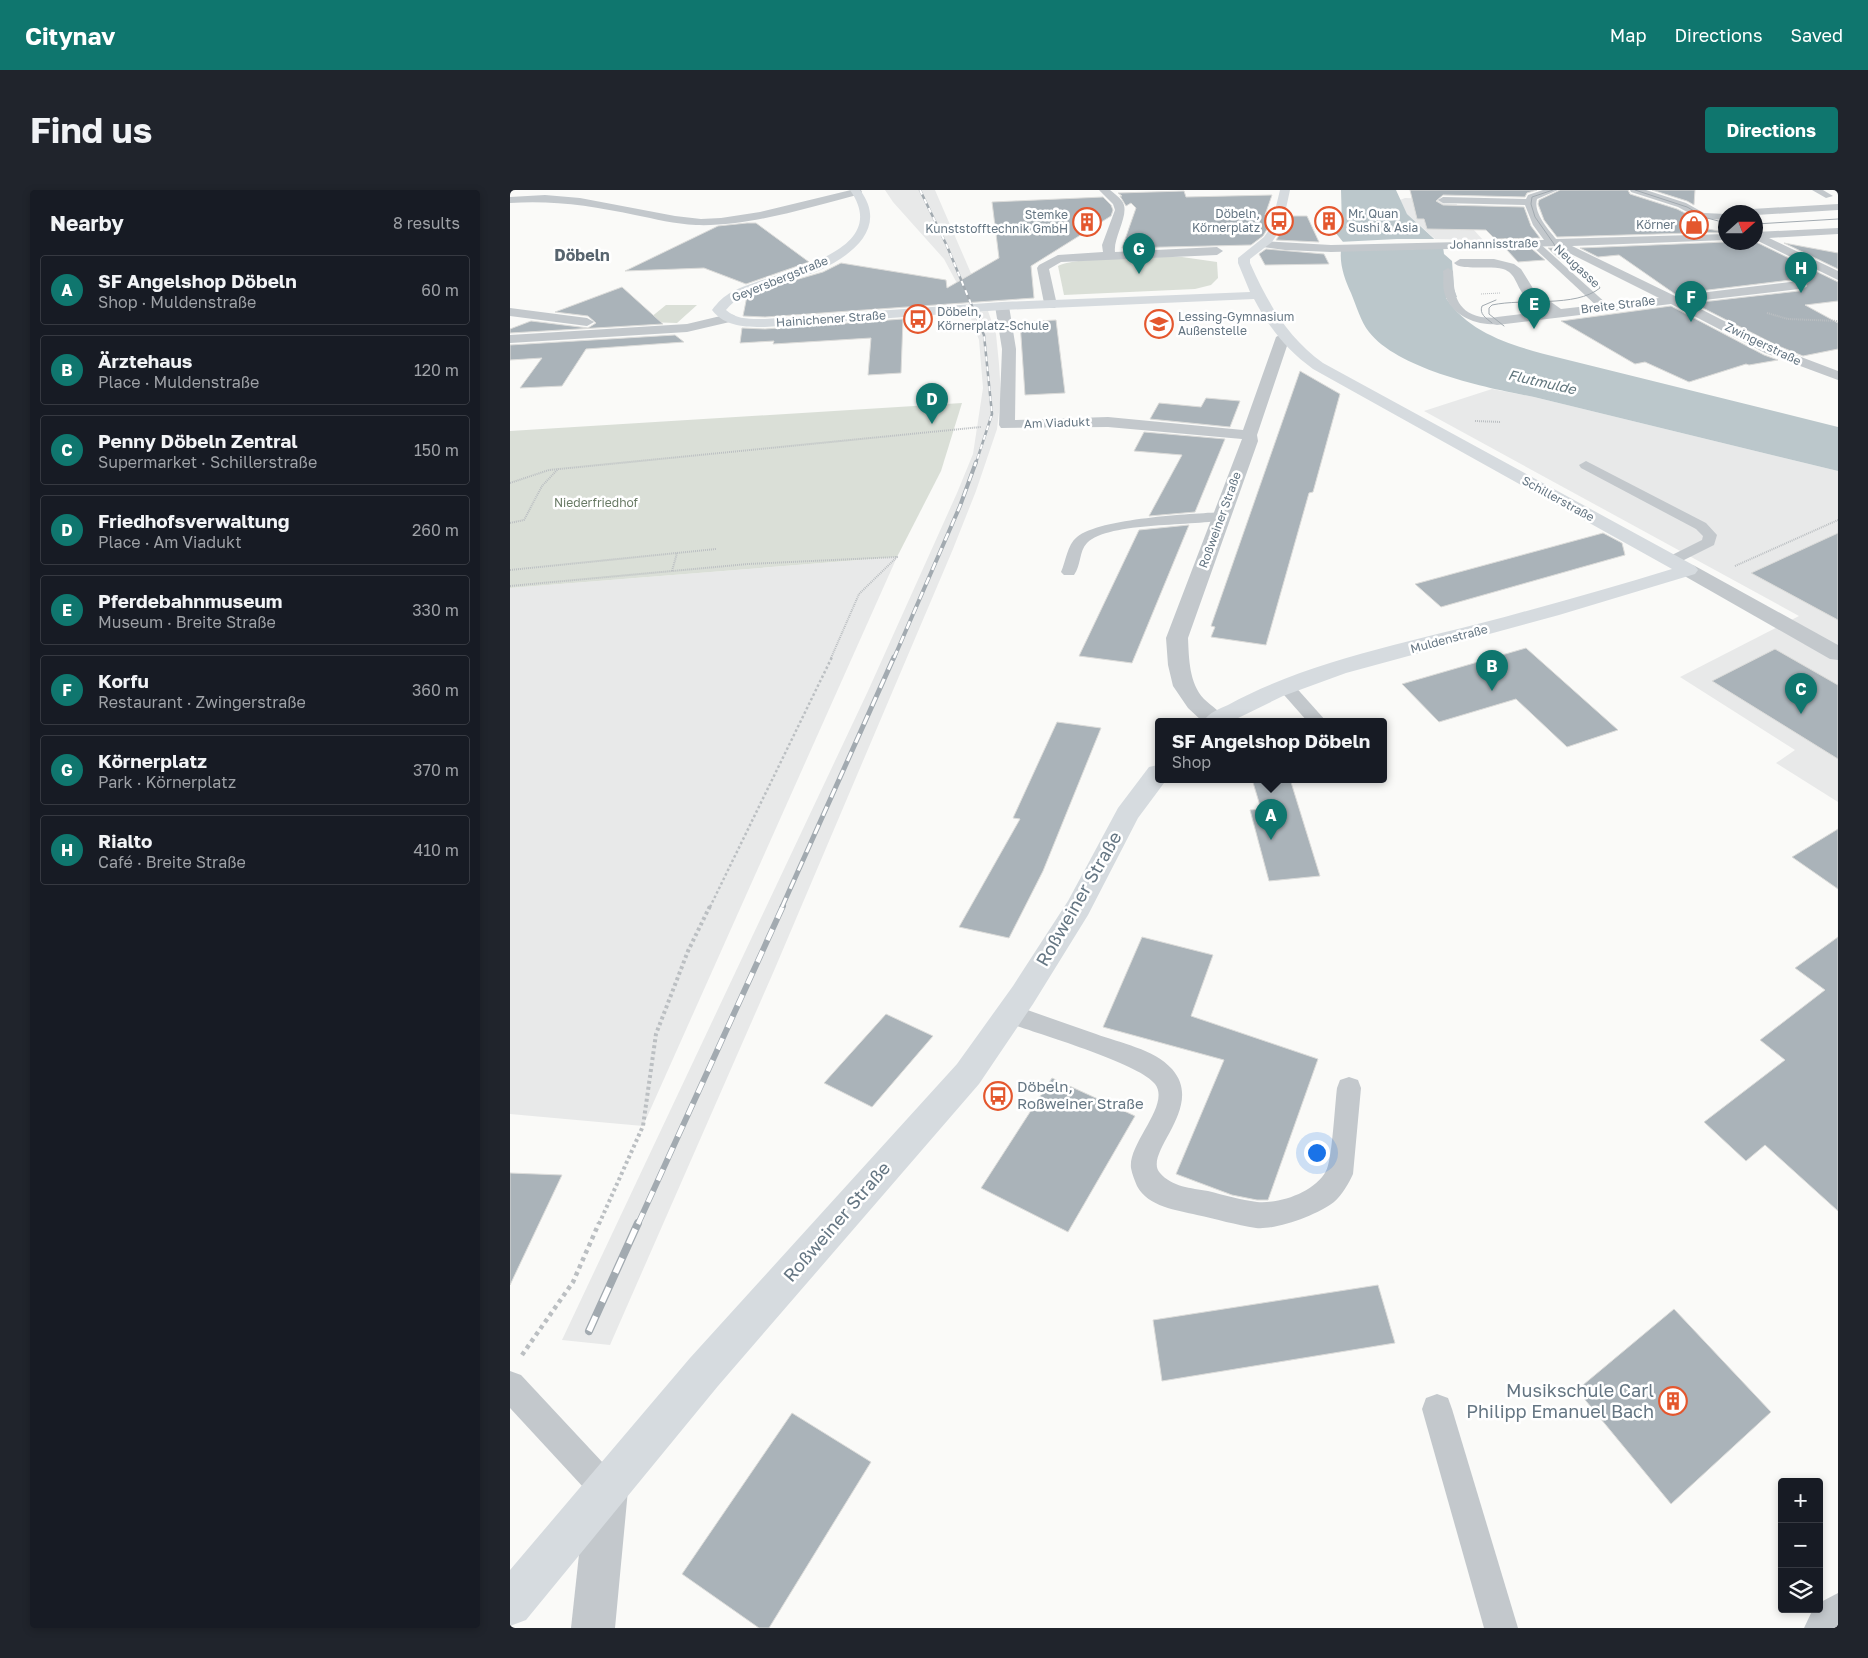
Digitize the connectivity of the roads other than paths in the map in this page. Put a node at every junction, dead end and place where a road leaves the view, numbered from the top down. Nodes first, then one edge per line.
1 (1104, 190) edge
2 (1285, 190) edge
3 (1553, 190) edge
4 (1635, 190) edge
5 (1816, 190) edge
6 (856, 191) edge
7 (1829, 196) dead end
8 (510, 200) edge
9 (1443, 200) dead end
10 (1531, 202) junction
11 (1838, 208) edge
12 (1763, 211) edge
13 (1718, 216) edge
14 (1838, 220) edge
15 (1763, 225) edge
16 (1838, 231) edge
17 (1763, 236) edge
18 (1718, 237) edge
19 (1763, 239) edge
20 (1534, 243) junction
21 (1554, 244) junction
22 (1258, 247) junction
23 (1216, 251) dead end
24 (1109, 255) junction
25 (1460, 263) dead end
26 (1448, 271) dead end
27 (1837, 276) edge
28 (1798, 285) dead end
29 (1260, 295) junction
30 (1672, 299) junction
31 (1050, 305) junction
32 (1002, 306) junction
33 (1604, 307) junction
34 (510, 312) edge
35 (1557, 313) junction
36 (729, 318) junction
37 (1497, 321) joint
38 (614, 332) junction
39 (1283, 337) junction
40 (510, 339) edge
41 (1838, 376) edge
42 (1249, 435) junction
43 (1586, 465) dead end
44 (1222, 516) junction
45 (1688, 570) junction
46 (1069, 572) dead end
47 (1838, 654) edge
48 (1286, 687) junction
49 (1212, 718) edge
50 (1221, 718) edge
51 (1314, 718) edge
52 (1155, 777) edge
53 (1010, 1014) junction
54 (1349, 1088) dead end
55 (510, 1386) edge
56 (1437, 1409) dead end
57 (607, 1490) junction
58 (510, 1604) edge
59 (1838, 1615) edge
60 (593, 1628) edge
61 (1501, 1628) edge
62 (1826, 1628) edge

1 - 24 street
2 - 22 main road
3 - 10 street
4 - 13 street
5 - 7 lane
6 - 8 street
6 - 36 main road, Geyersbergstraße
9 - 10 street
10 - 21 street
11 - 12 street
14 - 15 street
16 - 17 street
18 - 21 street, Johannisstraße
19 - 27 street
20 - 21 street, Johannisstraße
20 - 22 street, Johannisstraße
20 - 33 lane, Neugasse
21 - 30 street, Zwingerstraße
22 - 29 main road, Schillerstraße
23 - 24 street
24 - 31 street
25 - 35 street
26 - 37 lane
28 - 30 street, Breite Straße
29 - 31 main road, Hainichener Straße
29 - 39 main road, Schillerstraße
30 - 33 street, Breite Straße
30 - 41 street, Zwingerstraße
31 - 32 main road, Hainichener Straße
32 - 36 main road, Hainichener Straße
32 - 42 street, Am Viadukt
33 - 35 street, Breite Straße
34 - 38 street, Hainichener Straße
35 - 37 street, Breite Straße
36 - 38 street, Hainichener Straße
38 - 40 street, Hainichener Straße
39 - 42 street, Roßweiner Straße
39 - 45 main road, Schillerstraße
42 - 44 street, Roßweiner Straße
43 - 45 lane
44 - 46 lane
44 - 49 street, Roßweiner Straße
45 - 47 street, Schillerstraße
45 - 48 main road, Muldenstraße
48 - 50 main road, Muldenstraße
48 - 51 lane
52 - 53 main road, Roßweiner Straße
53 - 54 lane
53 - 57 main road, Roßweiner Straße
55 - 57 lane
56 - 61 lane
57 - 58 main road, Roßweiner Straße
57 - 60 street
59 - 62 street

